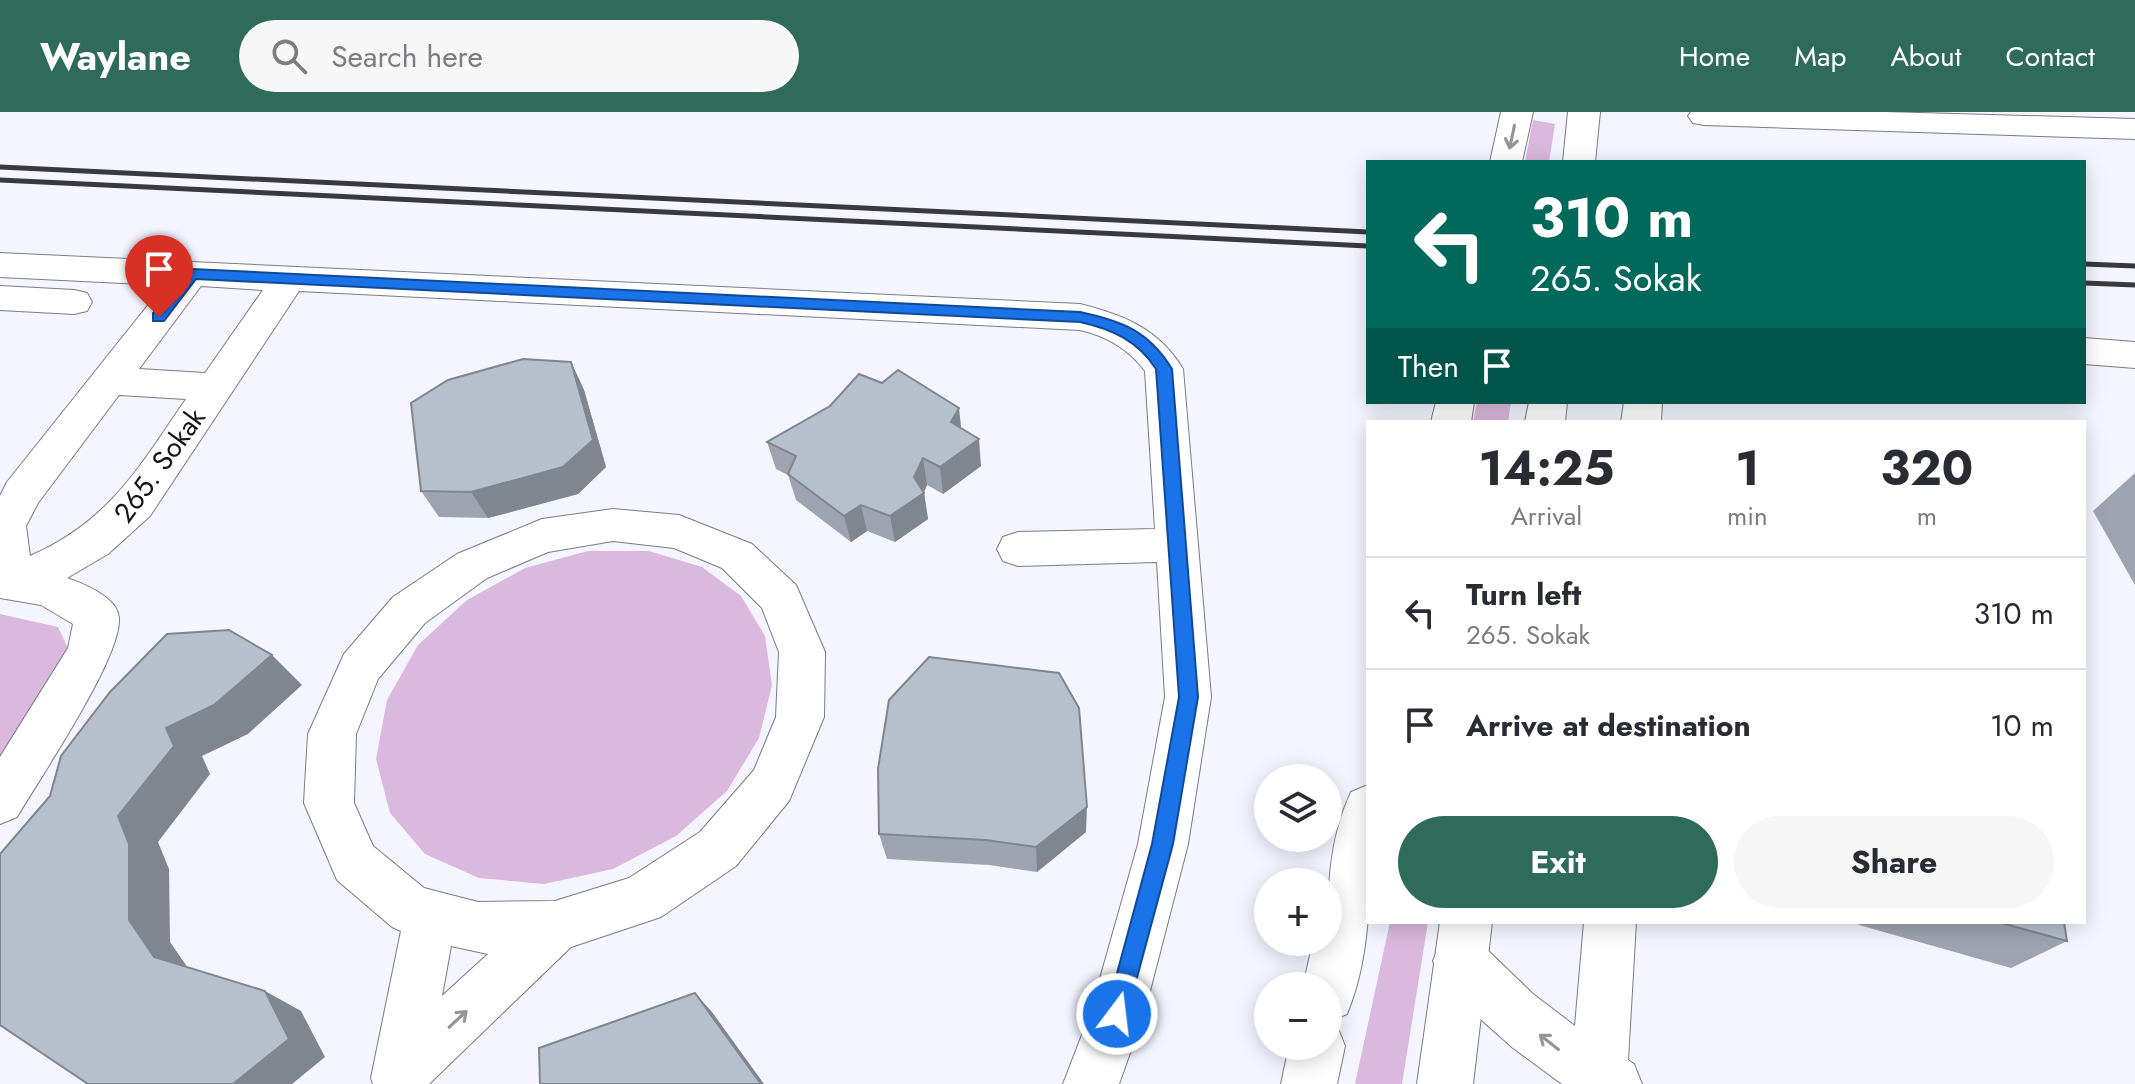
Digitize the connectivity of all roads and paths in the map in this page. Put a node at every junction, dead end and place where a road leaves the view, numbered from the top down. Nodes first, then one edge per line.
1 (1517, 112) edge
2 (1584, 112) edge
3 (1704, 116) dead end
4 (1889, 117) edge
5 (2135, 129) edge
6 (1506, 160) edge
7 (1579, 160) edge
8 (0, 265) edge
9 (192, 274) junction
10 (289, 279) junction
11 (0, 298) edge
12 (74, 302) dead end
13 (2086, 351) edge
14 (2135, 355) edge
15 (109, 381) junction
16 (216, 387) junction
17 (1176, 545) junction
18 (1018, 549) dead end
19 (6, 582) edge
20 (0, 801) edge
21 (1366, 817) edge
22 (431, 914) junction
23 (1610, 924) edge
24 (555, 927) junction
25 (1463, 941) edge
26 (1333, 972) edge
27 (1314, 1060) edge
28 (399, 1078) edge
29 (1604, 1081) edge
30 (1091, 1084) edge
31 (1309, 1084) edge
32 (1445, 1084) edge

1 -> 6 street
2 - 7 street
3 - 4 street
4 - 5 street
8 - 9 street
9 - 10 street
9 - 15 street
10 - 16 street, 265. Sokak
10 - 17 street
11 - 12 street
13 - 14 street
15 - 16 street, 265. Sokak
15 - 19 street
16 - 19 street, 265. Sokak
17 - 18 street
17 - 30 street
19 - 20 street
21 - 26 street
22 - 24 street
22 - 24 street
22 - 28 street
23 - 29 street
28 -> 24 street
29 -> 25 street
25 - 32 street
27 - 31 street

